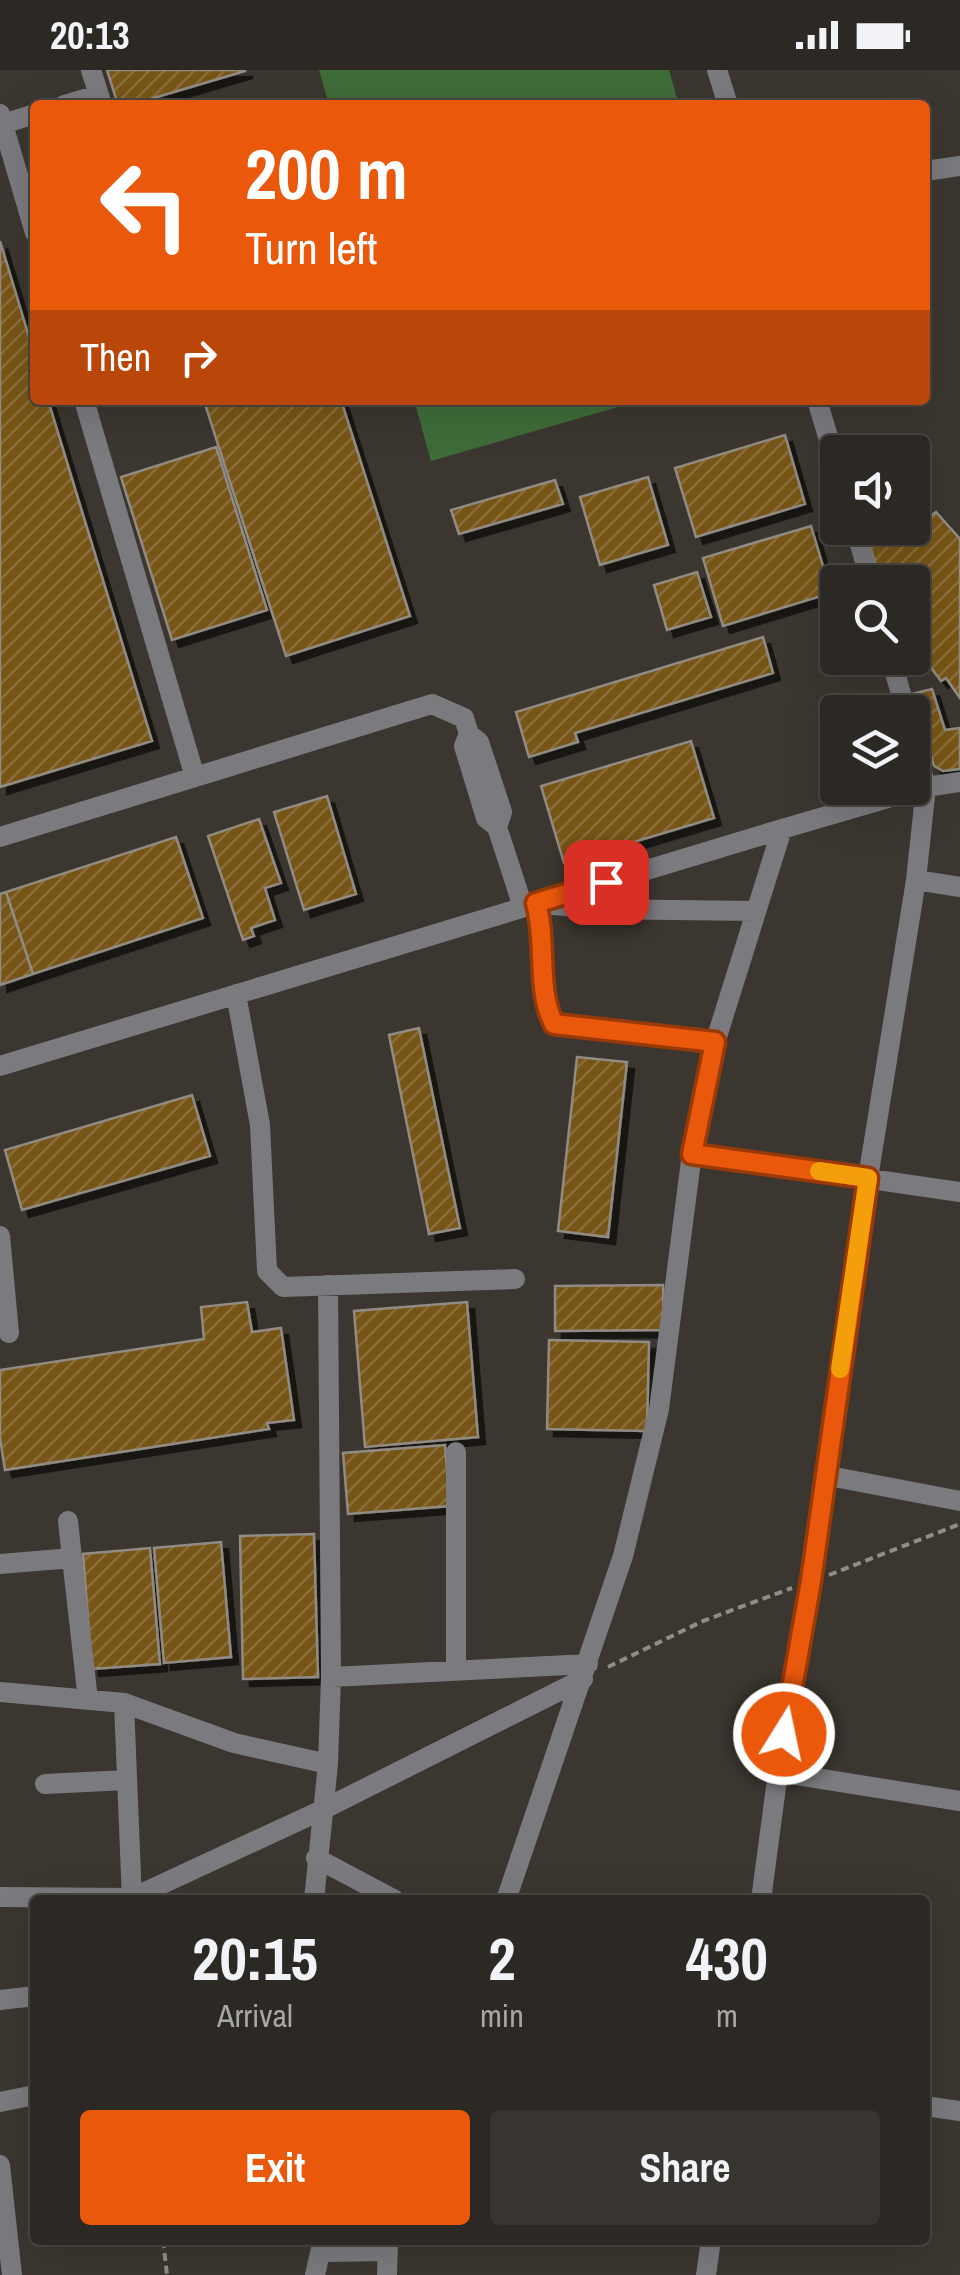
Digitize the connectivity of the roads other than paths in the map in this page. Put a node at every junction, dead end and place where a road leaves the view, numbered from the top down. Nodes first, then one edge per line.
1 (91, 70) edge
2 (718, 70) edge
3 (100, 100) edge
4 (727, 100) edge
5 (30, 115) edge
6 (1, 119) edge
7 (960, 166) edge
8 (930, 170) edge
9 (30, 216) edge
10 (85, 405) edge
11 (818, 405) edge
12 (828, 435) edge
13 (195, 777) junction
14 (960, 782) edge
15 (930, 786) edge
16 (864, 805) edge
17 (924, 805) edge
18 (782, 829) junction
19 (0, 837) edge
20 (916, 880) junction
21 (960, 887) edge
22 (529, 905) junction
23 (755, 911) junction
24 (236, 994) junction
25 (715, 1042) junction
26 (0, 1066) edge
27 (692, 1154) junction
28 (868, 1178) junction
29 (960, 1192) edge
30 (0, 1236) edge
31 (515, 1279) dead end
32 (328, 1285) junction
33 (9, 1333) dead end
34 (456, 1452) dead end
35 (824, 1475) junction
36 (960, 1501) edge
37 (68, 1520) dead end
38 (72, 1558) junction
39 (0, 1564) edge
40 (456, 1670) junction
41 (586, 1672) junction
42 (331, 1677) junction
43 (0, 1692) edge
44 (88, 1700) junction
45 (124, 1704) junction
46 (328, 1764) junction
47 (778, 1772) junction
48 (127, 1780) junction
49 (44, 1784) dead end
50 (960, 1801) edge
51 (322, 1810) junction
52 (316, 1858) junction
53 (132, 1895) edge
54 (141, 1895) edge
55 (314, 1895) edge
56 (386, 1895) edge
57 (508, 1895) edge
58 (762, 1895) edge
59 (0, 1898) edge
60 (30, 1898) edge
61 (30, 1997) edge
62 (0, 2000) edge
63 (30, 2096) edge
64 (0, 2102) edge
65 (930, 2107) edge
66 (960, 2111) edge
67 (0, 2164) edge
68 (2, 2218) edge
69 (388, 2245) edge
70 (710, 2245) edge
71 (323, 2246) edge
72 (12, 2275) edge
73 (315, 2275) edge
74 (387, 2275) edge
75 (706, 2275) edge

1 - 3 street
2 - 4 street
5 - 6 street
6 - 9 street
7 - 8 street
10 - 13 street
11 - 12 street
13 - 19 street
13 - 22 street
14 - 15 street
16 - 18 street
17 - 20 street
18 - 22 street
18 - 23 street
20 - 21 street
20 - 28 street
22 - 23 street
22 - 24 street
22 - 25 street
23 - 25 street
24 - 26 street
24 - 32 street
25 - 27 street
27 - 28 street
27 - 41 street
28 - 29 street
28 - 35 street
30 - 33 street
31 - 32 street
32 - 42 street
34 - 40 street
35 - 36 street
35 - 47 street
37 - 38 street
38 - 39 street
38 - 44 street
40 - 41 street
40 - 42 street
41 - 51 street
41 - 57 street
42 - 46 street
43 - 44 street
44 - 45 street
45 - 46 street
45 - 48 street
46 - 51 street
47 - 50 street
47 - 58 street
48 - 49 street
48 - 53 street
51 - 52 street
51 - 54 street
52 - 55 street
52 - 56 street
59 - 60 street
61 - 62 street
63 - 64 street
65 - 66 street
67 - 68 street
68 - 72 street
69 - 71 street
69 - 74 street
70 - 75 street
71 - 73 street

